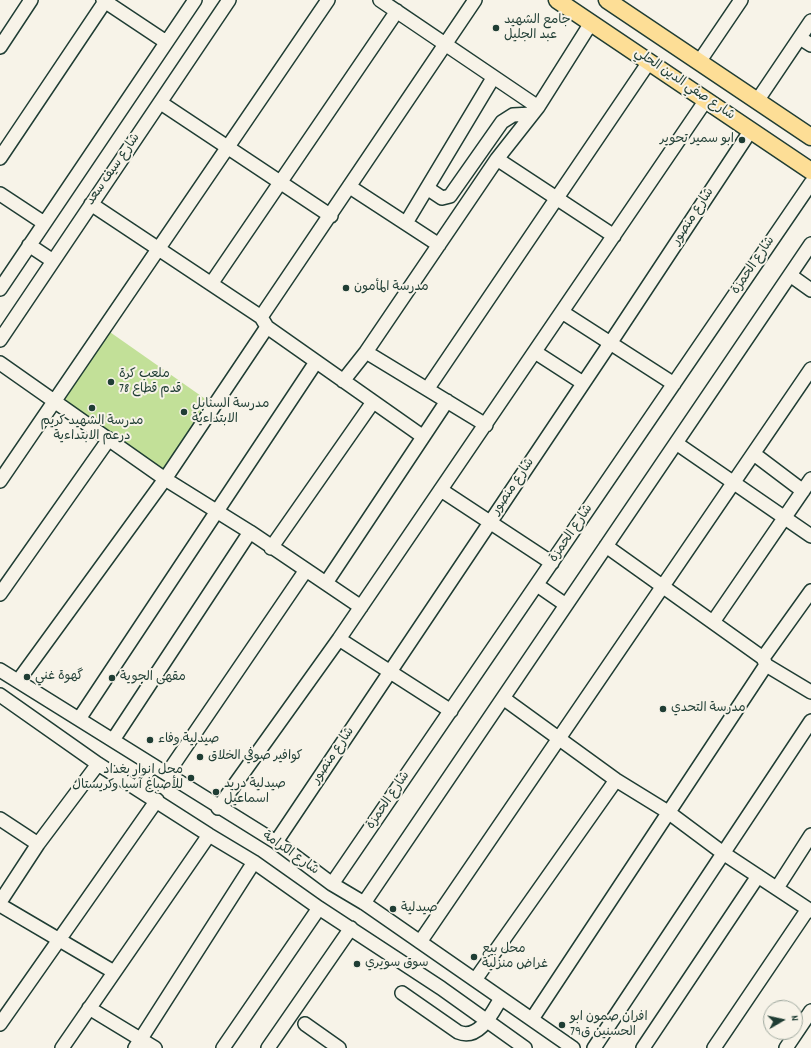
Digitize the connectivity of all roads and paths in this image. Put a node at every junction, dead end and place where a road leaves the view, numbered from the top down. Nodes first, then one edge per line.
1 (31, 0) edge
2 (105, 0) edge
3 (195, 0) edge
4 (230, 0) edge
5 (328, 0) edge
6 (380, 0) edge
7 (475, 0) edge
8 (556, 0) edge
9 (607, 0) edge
10 (741, 0) edge
11 (624, 5) edge
12 (397, 11) junction
13 (811, 21) edge
14 (591, 23) junction
15 (800, 38) junction
16 (166, 42) junction
17 (445, 45) junction
18 (811, 45) edge
19 (0, 47) edge
20 (649, 62) junction
21 (699, 62) junction
22 (493, 78) junction
23 (706, 100) junction
24 (757, 101) junction
25 (161, 103) junction
26 (535, 111) junction
27 (751, 130) junction
28 (811, 137) edge
29 (228, 147) junction
30 (0, 158) edge
31 (497, 159) junction
32 (811, 171) edge
33 (281, 182) junction
34 (811, 183) edge
35 (350, 187) junction
36 (427, 188) junction
37 (0, 194) edge
38 (557, 198) junction
39 (90, 204) junction
40 (331, 216) junction
41 (44, 223) junction
42 (406, 223) junction
43 (614, 236) junction
44 (811, 244) edge
45 (29, 245) junction
46 (439, 245) junction
47 (158, 249) junction
48 (52, 261) junction
49 (790, 275) junction
50 (211, 284) junction
51 (0, 289) edge
52 (811, 290) edge
53 (562, 312) junction
54 (264, 322) junction
55 (0, 340) edge
56 (611, 342) junction
57 (366, 352) junction
58 (536, 352) junction
59 (316, 362) junction
60 (0, 363) edge
61 (811, 369) edge
62 (343, 381) junction
63 (583, 384) junction
64 (674, 384) junction
65 (428, 388) junction
66 (55, 401) junction
67 (447, 401) junction
68 (373, 402) junction
69 (486, 425) junction
70 (422, 436) junction
71 (110, 439) junction
72 (676, 443) junction
73 (754, 454) junction
74 (165, 478) junction
75 (811, 479) edge
76 (0, 481) edge
77 (734, 483) junction
78 (441, 490) junction
79 (803, 491) junction
80 (216, 511) junction
81 (784, 518) junction
82 (491, 521) junction
83 (250, 532) junction
84 (811, 536) edge
85 (606, 546) junction
86 (271, 548) junction
87 (552, 563) junction
88 (306, 570) junction
89 (326, 583) junction
90 (536, 585) junction
91 (662, 587) junction
92 (811, 591) edge
93 (0, 594) edge
94 (566, 605) junction
95 (361, 608) junction
96 (713, 622) junction
97 (340, 639) junction
98 (764, 662) junction
99 (0, 670) edge
100 (390, 672) junction
101 (18, 681) junction
102 (811, 692) edge
103 (0, 694) edge
104 (503, 698) junction
105 (451, 711) junction
106 (79, 719) junction
107 (811, 721) edge
108 (559, 738) junction
109 (113, 740) junction
110 (98, 764) junction
111 (152, 765) junction
112 (167, 774) junction
113 (616, 780) junction
114 (137, 788) junction
115 (157, 800) junction
116 (218, 808) junction
117 (668, 812) junction
118 (0, 819) edge
119 (209, 835) junction
120 (811, 835) edge
121 (276, 842) junction
122 (38, 844) junction
123 (723, 853) junction
124 (254, 862) junction
125 (758, 876) junction
126 (332, 884) junction
127 (777, 888) junction
128 (0, 902) edge
129 (364, 903) junction
130 (0, 905) edge
131 (319, 908) junction
132 (809, 910) edge
133 (351, 928) junction
134 (60, 940) junction
135 (420, 942) junction
136 (114, 972) junction
137 (475, 980) junction
138 (402, 992) dead end
139 (501, 998) junction
140 (89, 1008) junction
141 (811, 1011) edge
142 (532, 1019) junction
143 (487, 1021) junction
144 (0, 1024) edge
145 (304, 1024) dead end
146 (138, 1043) edge
147 (63, 1048) edge
148 (155, 1048) edge
149 (223, 1048) edge
150 (268, 1048) edge
151 (339, 1048) edge
152 (525, 1048) edge
153 (573, 1048) edge
154 (594, 1048) edge
155 (643, 1048) edge
156 (714, 1048) edge
157 (786, 1048) edge

1 - 19 street
2 - 16 street
2 - 30 street
3 - 16 street, شارع سيف سعد
4 - 25 street, شارع سيف سعد
5 - 29 street
6 - 12 street
7 - 17 street
8 - 14 main road, شارع صفي الدين الحلي
9 - 11 main road
10 - 21 street
11 - 21 main road
12 - 17 street
12 - 33 street
13 - 15 street
14 - 20 main road, شارع صفي الدين الحلي
14 - 26 street
15 - 18 street
15 - 24 street
16 - 41 street, شارع سيف سعد
17 - 22 street
17 - 35 street
20 - 23 main road, شارع صفي الدين الحلي
20 - 38 street
21 - 24 main road
22 - 26 street
22 - 36 street
23 - 27 main road, شارع صفي الدين الحلي
23 - 43 street
24 - 28 main road
25 - 29 street
25 - 39 street, شارع سيف سعد
26 - 31 street
26 - 36 street
27 - 32 main road, شارع صفي الدين الحلي
27 - 56 street, شارع منصور
29 - 33 street
29 - 47 street
31 - 38 street
31 - 46 street
33 - 40 street
33 - 50 street
34 - 64 street, شارع الحمزة
35 - 40 street
35 - 42 street
36 - 42 street
37 - 41 street
38 - 43 street
38 - 65 street
39 - 47 street
39 - 48 street, شارع سيف سعد
40 - 54 street
41 - 45 street, شارع سيف سعد
42 - 46 street
43 - 53 street
44 - 49 street
45 - 48 street
45 - 51 street, شارع سيف سعد
46 - 57 street
47 - 50 street
47 - 66 street
48 - 55 street, شارع سيف سعد
49 - 52 street
49 - 72 street
50 - 54 street
53 - 56 street
53 - 58 street
54 - 59 street
54 - 74 street
56 - 63 street, شارع منصور
56 - 64 street
57 - 62 street
57 - 65 street
58 - 63 street
58 - 69 street
59 - 62 street
59 - 80 street
60 - 66 street
61 - 73 street
62 - 68 street
63 - 82 street, شارع منصور
64 - 87 street, شارع الحمزة
65 - 67 street
66 - 71 street
66 - 76 street
67 - 69 street
67 - 70 street
68 - 70 street
68 - 86 street
69 - 78 street
70 - 89 street
71 - 74 street
71 - 93 street
72 - 77 street
72 - 85 street
73 - 77 street
73 - 79 street
74 - 80 street
74 - 101 street
75 - 79 street
77 - 81 street
77 - 91 street
78 - 82 street
78 - 95 street
79 - 81 street
80 - 83 street
80 - 106 street
81 - 84 street
81 - 96 street
82 - 87 street
82 - 100 street, شارع منصور
83 - 86 street
83 - 109 street
85 - 91 street
85 - 94 street
86 - 88 street
87 - 90 street, شارع الحمزة
88 - 89 street
88 - 112 street
89 - 95 street
90 - 94 street
90 - 105 street, شارع الحمزة
91 - 96 street
91 - 108 street
92 - 98 street
94 - 104 street
95 - 97 street
96 - 98 street
97 - 100 street
97 - 116 street
98 - 102 street
98 - 117 street
99 - 101 street, شارع الكرامة
100 - 105 street
100 - 121 street, شارع منصور
101 - 106 street, شارع الكرامة
103 - 110 street, شارع الكرامة
104 - 108 street
104 - 129 street
105 - 126 street, شارع الحمزة
106 - 109 street, شارع الكرامة
107 - 123 street
108 - 113 street
108 - 135 street
109 - 111 street, شارع الكرامة
110 - 114 street, شارع الكرامة
110 - 122 street
111 - 112 street, شارع الكرامة
111 - 114 street
112 - 116 street, شارع الكرامة
113 - 117 street
113 - 137 street
114 - 115 street, شارع الكرامة
115 - 119 street, شارع الكرامة
115 - 134 street
116 - 121 street, شارع الكرامة
117 - 123 street
117 - 142 street
118 - 122 street
119 - 124 street, شارع الكرامة
119 - 136 street
120 - 127 street
121 - 126 street, شارع الكرامة
122 - 128 street
123 - 125 street
123 - 154 street
124 - 131 street, شارع الكرامة
124 - 146 street
125 - 127 street
125 - 155 street
126 - 129 street, شارع الكرامة
127 - 132 street
129 - 135 street, شارع الكرامة
130 - 134 street
131 - 133 street, شارع الكرامة
131 - 149 street
132 - 156 street
133 - 143 street, شارع الكرامة
133 - 150 street
134 - 136 street
134 - 144 street
135 - 137 street, شارع الكرامة
136 - 140 street
137 - 139 street, شارع الكرامة
138 - 143 street
139 - 142 street, شارع الكرامة
139 - 143 street
140 - 146 street
140 - 147 street
141 - 157 street
142 - 153 street, شارع الكرامة
143 - 152 street, شارع الكرامة
145 - 151 street
146 - 148 street

